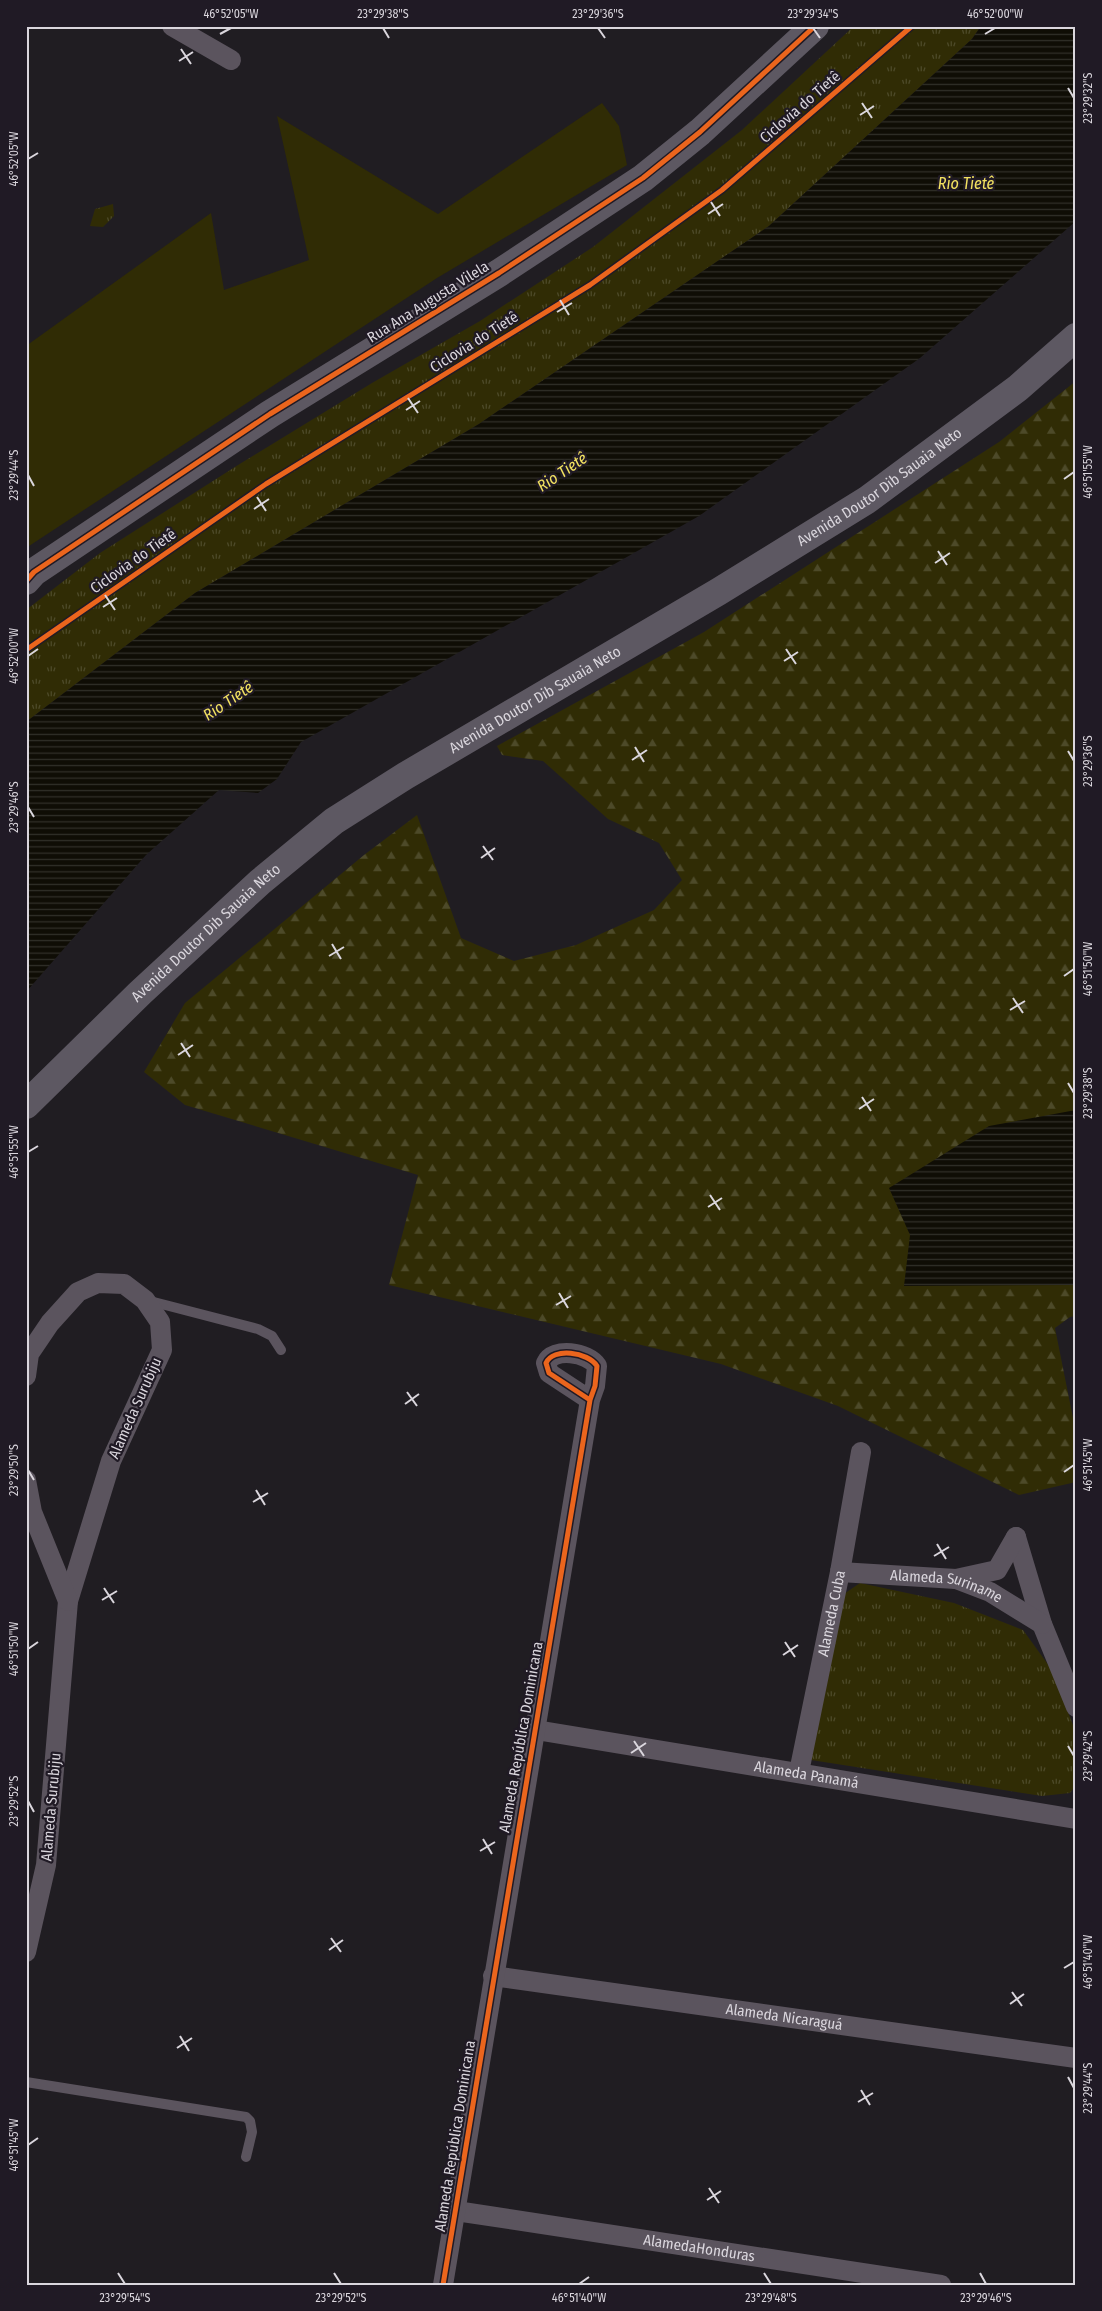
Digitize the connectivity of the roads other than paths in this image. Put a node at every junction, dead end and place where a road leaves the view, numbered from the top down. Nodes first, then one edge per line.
1 (172, 26) edge
2 (815, 26) edge
3 (231, 60) dead end
4 (1076, 337) edge
5 (29, 576) edge
6 (26, 1105) edge
7 (145, 1300) junction
8 (281, 1350) dead end
9 (26, 1376) edge
10 (590, 1400) dead end
11 (861, 1452) dead end
12 (26, 1480) edge
13 (840, 1572) junction
14 (956, 1579) junction
15 (68, 1601) junction
16 (1042, 1624) junction
17 (1076, 1707) edge
18 (536, 1730) junction
19 (799, 1772) junction
20 (1076, 1819) edge
21 (26, 1952) edge
22 (493, 1976) junction
23 (1076, 2058) edge
24 (26, 2082) edge
25 (246, 2157) dead end
26 (456, 2211) junction
27 (443, 2285) edge
28 (941, 2285) edge

1 - 3 street
2 - 5 main road, Rua Ana Augusta Vilela
4 - 6 main road, Avenida Doutor Dib Sauaia Neto
7 - 8 lane
7 - 9 street, Alameda Surubiju
7 - 15 street, Alameda Surubiju
10 - 18 street, Alameda República Dominicana
11 - 13 street, Alameda Cuba
12 - 15 street, Alameda Surubiju
13 - 14 street, Alameda Suriname
13 - 19 street, Alameda Cuba
14 - 16 street, Alameda Suriname
14 - 16 street
15 - 21 street, Alameda Surubiju
16 - 17 street
18 - 19 street, Alameda Panamá
18 - 22 street, Alameda República Dominicana
19 - 20 street, Alameda Panamá
22 - 23 street, Alameda Nicaraguá
22 - 26 street, Alameda República Dominicana
24 - 25 lane
26 - 27 street, Alameda República Dominicana
26 - 28 street, AlamedaHonduras

